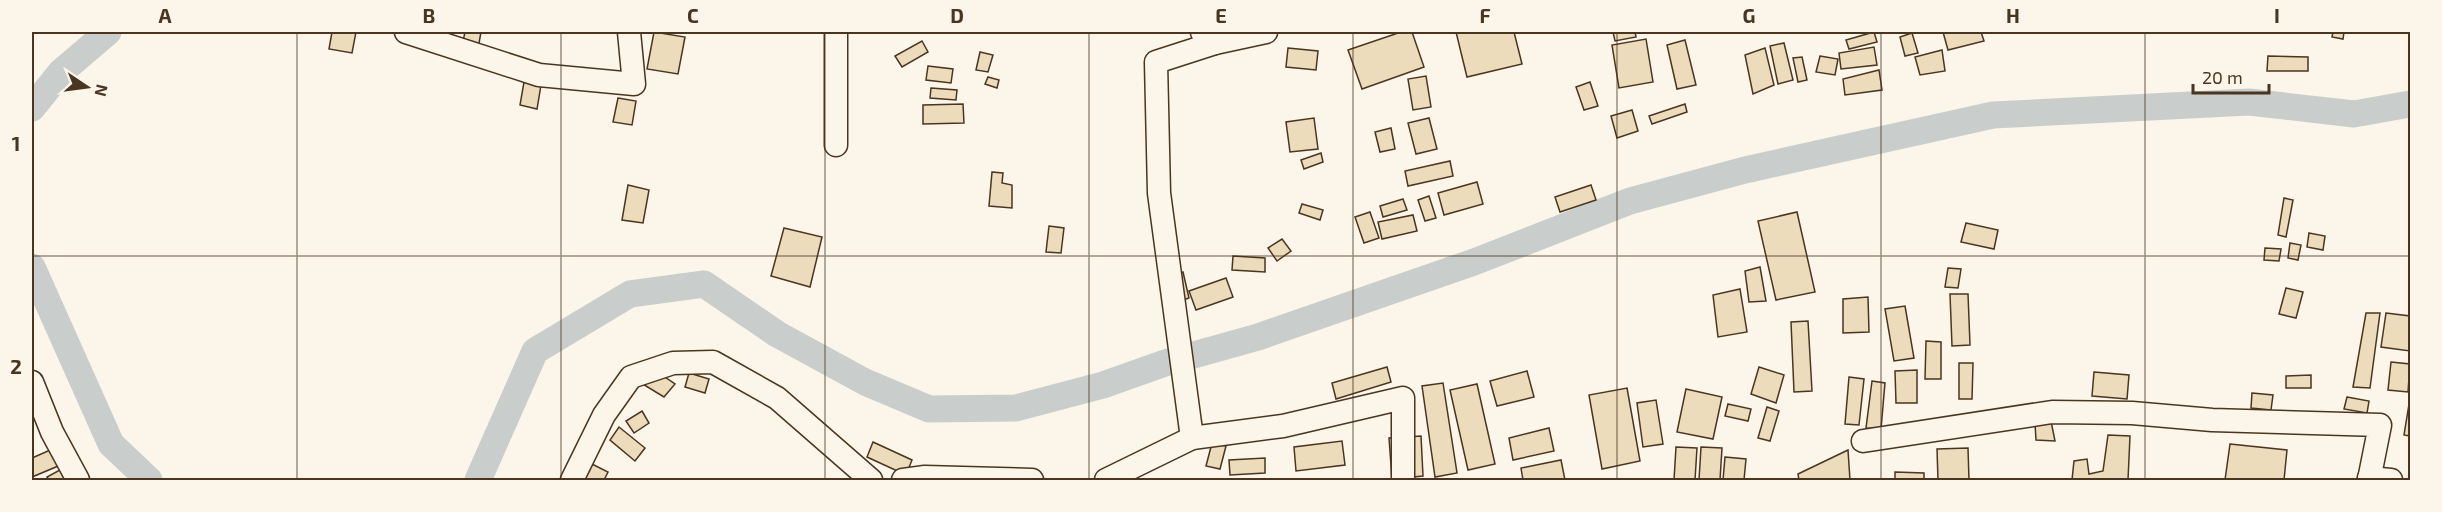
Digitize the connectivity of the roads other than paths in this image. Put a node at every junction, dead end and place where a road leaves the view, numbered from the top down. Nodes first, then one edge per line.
1 (406, 32) edge
2 (630, 32) edge
3 (836, 32) edge
4 (1266, 32) edge
5 (1209, 37) edge
6 (836, 145) dead end
7 (32, 382) edge
8 (1192, 438) junction
9 (1863, 441) dead end
10 (78, 480) edge
11 (572, 480) edge
12 (871, 480) edge
13 (903, 480) edge
14 (1032, 480) edge
15 (1106, 480) edge
16 (1402, 480) edge
17 (2376, 480) edge

1 - 2 street
3 - 6 street
4 - 5 street
5 - 8 street
7 - 10 street
8 - 15 street
8 - 16 street
9 - 17 street
11 - 12 street
13 - 14 street

